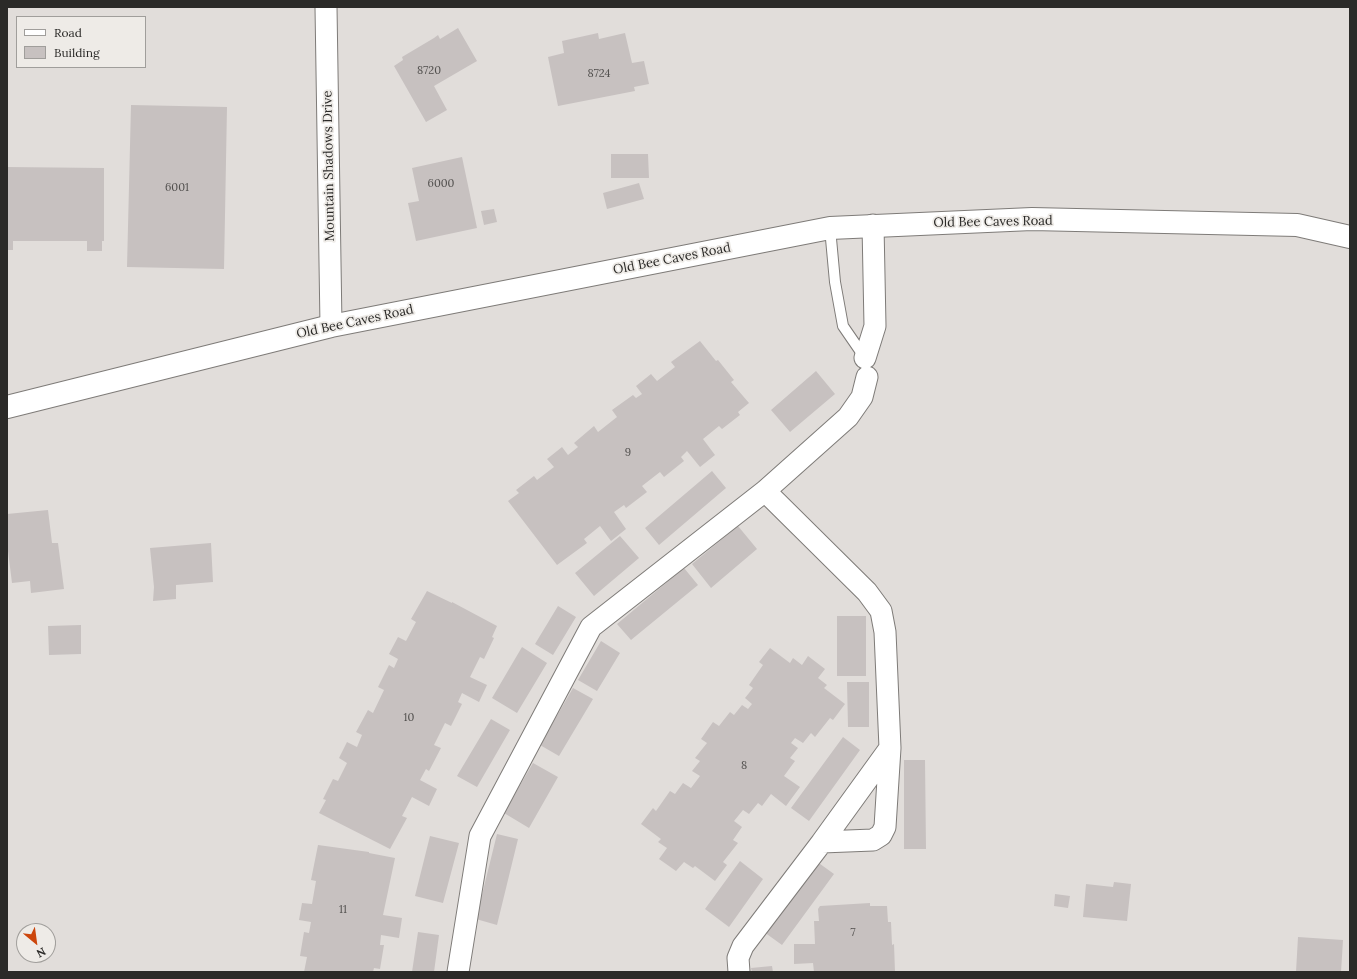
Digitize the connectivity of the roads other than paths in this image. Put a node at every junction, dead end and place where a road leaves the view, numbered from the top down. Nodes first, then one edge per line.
1 (326, 7) edge
2 (873, 225) junction
3 (830, 228) junction
4 (1350, 237) edge
5 (331, 326) junction
6 (866, 368) junction
7 (7, 407) edge
8 (765, 491) junction
9 (890, 748) junction
10 (822, 842) junction
11 (458, 972) edge
12 (739, 972) edge

1 - 5 street, Mountain Shadows Drive
2 - 3 street, Old Bee Caves Road
2 - 4 street, Old Bee Caves Road
2 - 6 street
3 - 5 street, Old Bee Caves Road
3 - 6 lane
5 - 7 street, Old Bee Caves Road
6 - 8 street
8 - 9 street
8 - 11 street
9 - 10 street
9 - 10 street
10 - 12 street

